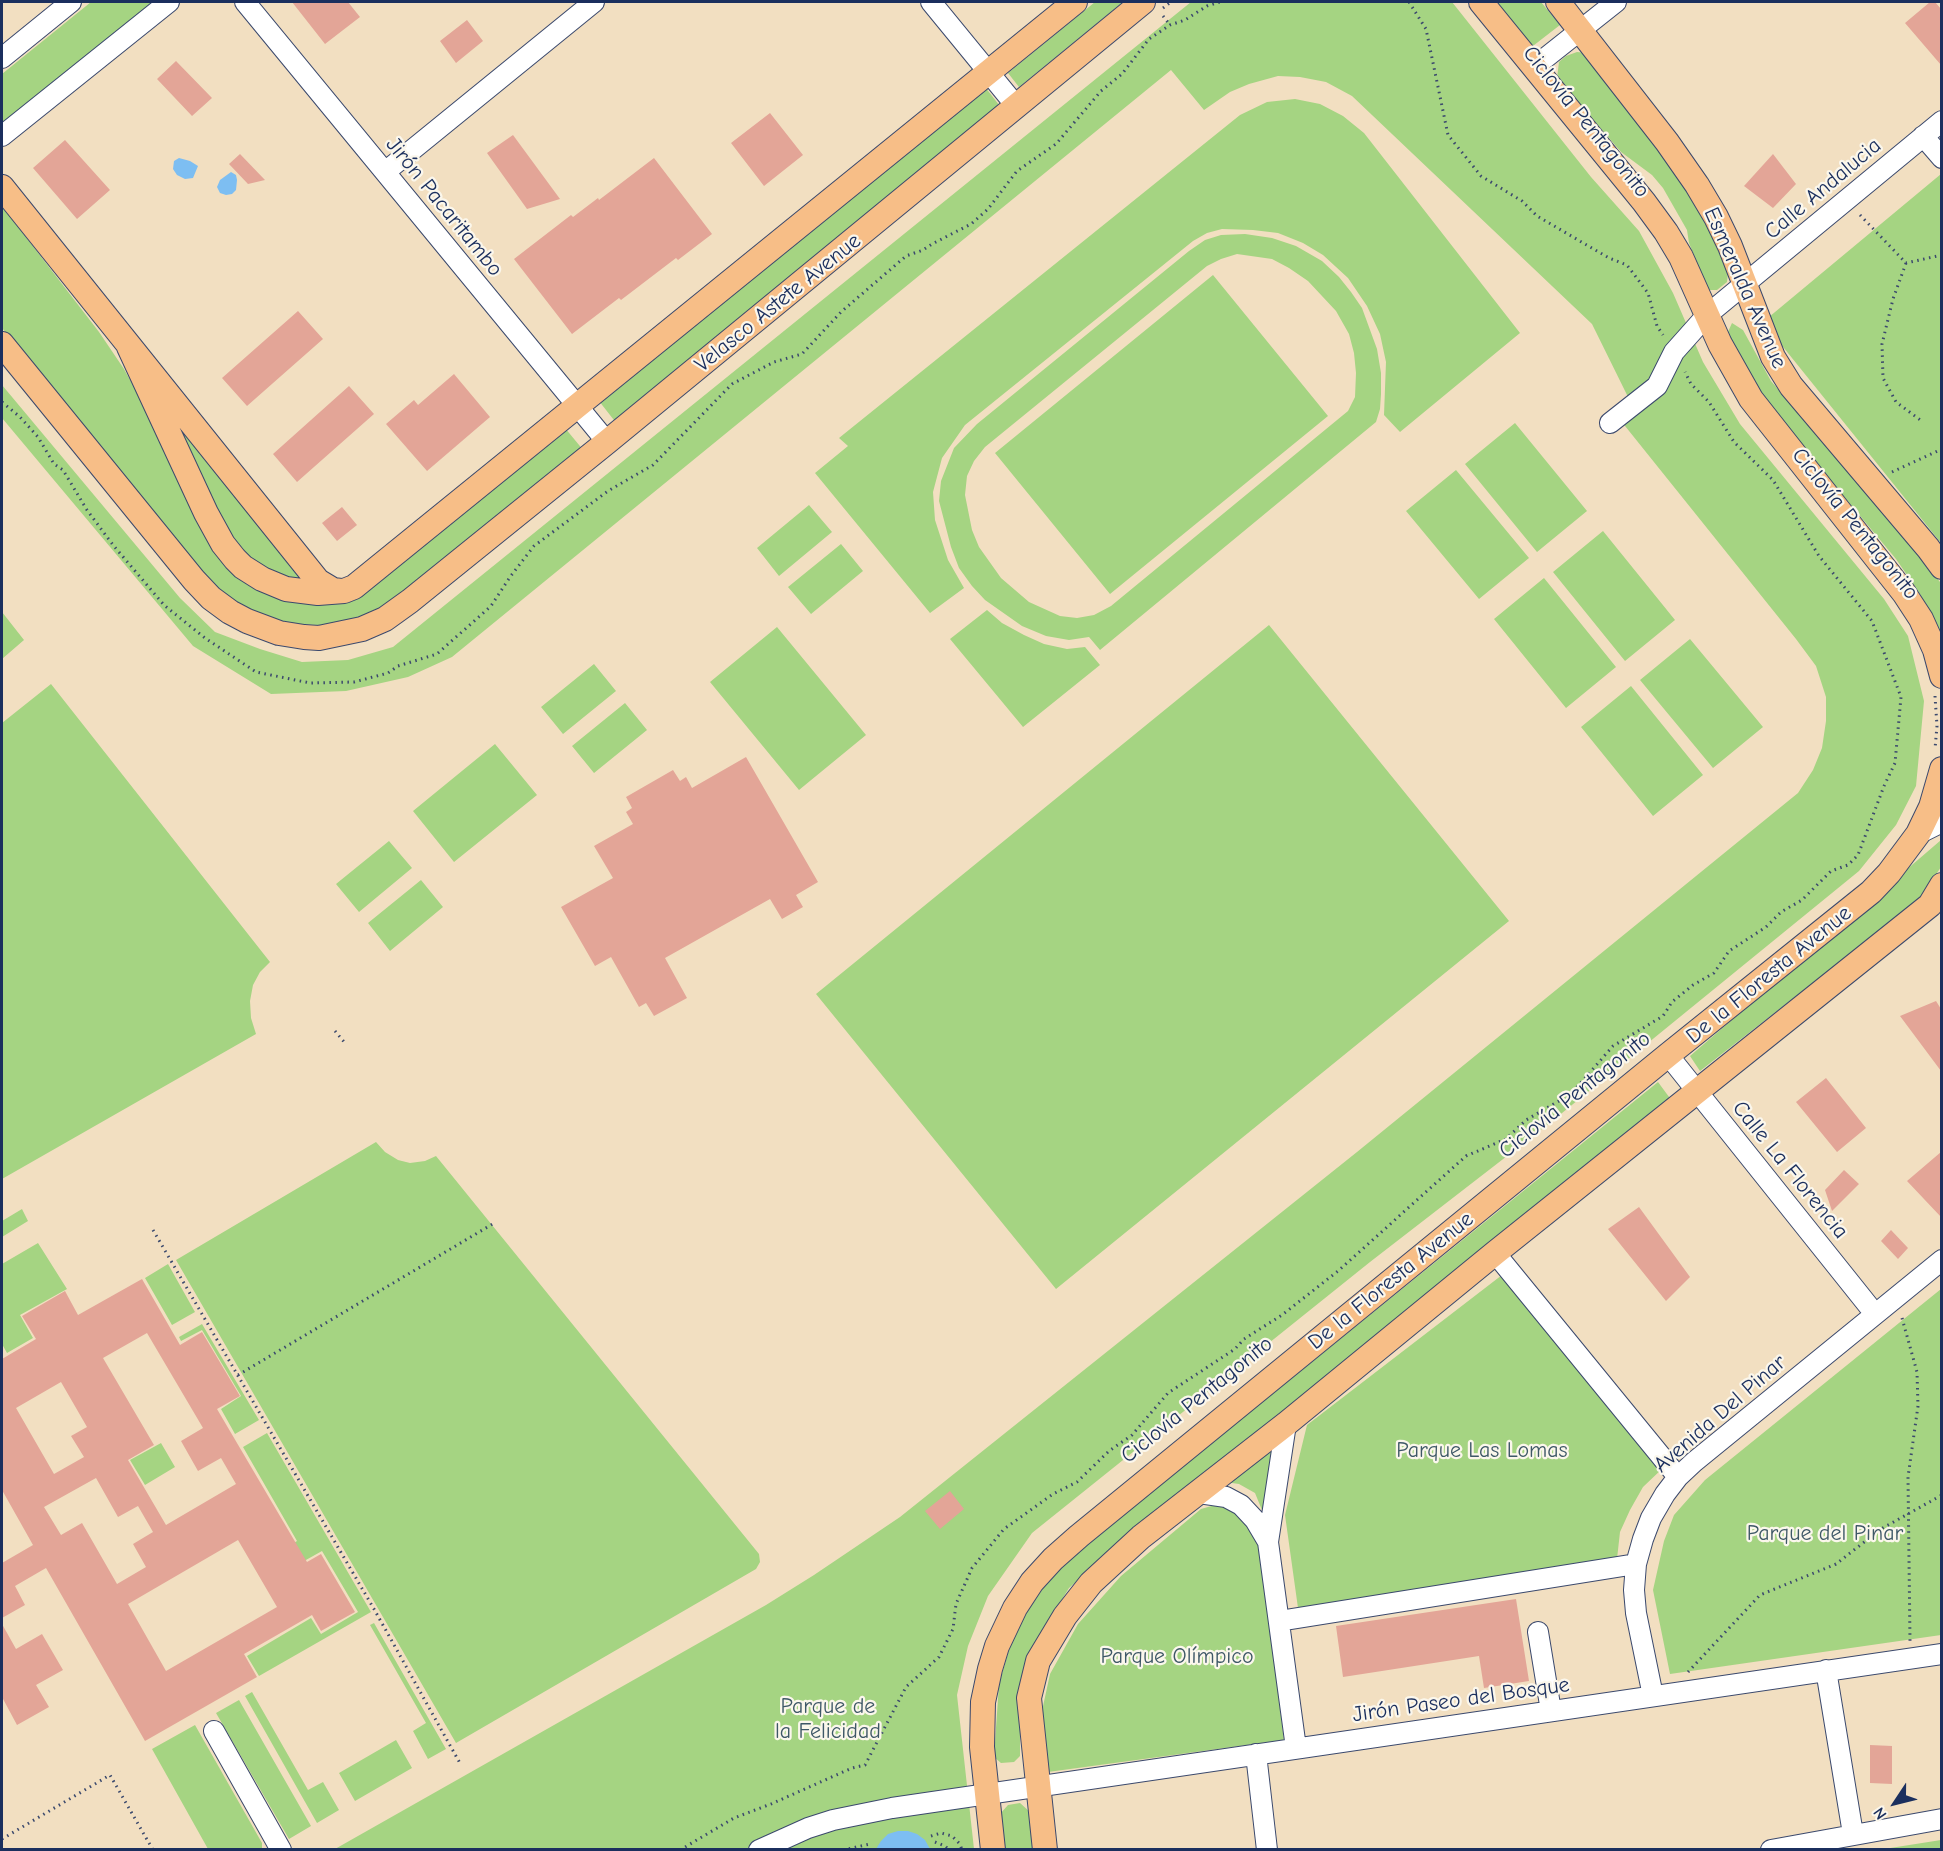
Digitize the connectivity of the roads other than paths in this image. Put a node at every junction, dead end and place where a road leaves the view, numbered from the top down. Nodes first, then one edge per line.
1 (71, 2) edge
2 (169, 2) edge
3 (245, 2) edge
4 (594, 2) edge
5 (931, 2) edge
6 (1075, 2) edge
7 (1143, 2) edge
8 (1481, 2) edge
9 (1558, 2) edge
10 (1616, 2) edge
11 (1581, 29) junction
12 (2, 58) edge
13 (1534, 67) junction
14 (988, 72) junction
15 (1017, 107) junction
16 (1941, 121) edge
17 (2, 136) edge
18 (1923, 136) junction
19 (1941, 158) edge
20 (385, 172) junction
21 (2, 187) edge
22 (1746, 284) junction
23 (1707, 315) junction
24 (2, 344) edge
25 (129, 347) junction
26 (577, 405) junction
27 (1610, 423) dead end
28 (607, 442) junction
29 (1941, 564) edge
30 (344, 591) junction
31 (1938, 685) edge
32 (1938, 763) edge
33 (1941, 822) edge
34 (1918, 834) junction
35 (1938, 895) edge
36 (1668, 1055) junction
37 (1697, 1092) junction
38 (1495, 1253) junction
39 (1941, 1260) edge
40 (1875, 1314) junction
41 (1286, 1424) junction
42 (1678, 1477) junction
43 (1199, 1493) junction
44 (1268, 1542) junction
45 (1636, 1564) junction
46 (1279, 1621) junction
47 (1538, 1632) dead end
48 (1941, 1654) edge
49 (1826, 1670) junction
50 (1660, 1695) junction
51 (1551, 1711) junction
52 (214, 1731) dead end
53 (1296, 1748) junction
54 (1256, 1754) junction
55 (1039, 1786) junction
56 (987, 1794) junction
57 (1941, 1820) edge
58 (1853, 1834) junction
59 (281, 1850) edge
60 (759, 1850) edge
61 (993, 1850) edge
62 (1045, 1850) edge
63 (1267, 1850) edge
64 (1771, 1850) edge

1 - 12 street
2 - 17 street
3 - 20 street, Jirón Pacaritambo
4 - 20 street
5 - 14 street
6 - 14 main road
7 - 15 main road, Velasco Astete Avenue
8 - 13 main road, Esmeralda Avenue
9 - 11 main road, Esmeralda Avenue
10 - 11 street
11 - 13 street
11 - 22 main road, Esmeralda Avenue
13 - 23 main road, Esmeralda Avenue
14 - 15 street
14 - 26 main road
15 - 28 main road, Velasco Astete Avenue
16 - 18 street, Calle Andalucia
18 - 19 street
18 - 22 street, Calle Andalucia
20 - 26 street, Jirón Pacaritambo
21 - 25 main road
22 - 23 street, Calle Andalucia
22 - 29 main road, Esmeralda Avenue
23 - 27 street, Calle Andalucia
23 - 31 main road, Esmeralda Avenue
24 - 28 main road, Velasco Astete Avenue
25 - 30 main road
25 - 30 main road
26 - 28 street, Jirón Pacaritambo
26 - 30 main road
32 - 34 main road
33 - 34 street
34 - 36 main road, De la Floresta Avenue
35 - 37 main road, De la Floresta Avenue
36 - 37 street, Calle La Florencia
36 - 56 main road, De la Floresta Avenue
37 - 38 main road, De la Floresta Avenue
37 - 40 street, Calle La Florencia
38 - 41 main road, De la Floresta Avenue
38 - 42 street
39 - 40 street, Avenida Del Pinar
40 - 42 street, Avenida Del Pinar
41 - 43 main road, De la Floresta Avenue
41 - 44 street
42 - 45 street, Avenida Del Pinar
43 - 44 street
43 - 55 main road, De la Floresta Avenue
44 - 46 street
45 - 46 street
45 - 50 street, Avenida Del Pinar
46 - 53 street
47 - 51 street
48 - 49 street, Jirón Paseo del Bosque
49 - 50 street, Jirón Paseo del Bosque
49 - 58 street
50 - 51 street, Jirón Paseo del Bosque
51 - 53 street, Jirón Paseo del Bosque
52 - 59 street
53 - 54 street, Jirón Paseo del Bosque
54 - 55 street, Jirón Paseo del Bosque
54 - 63 street
55 - 56 street, Jirón Paseo del Bosque
55 - 62 main road, De la Floresta Avenue
56 - 60 street, Jirón Paseo del Bosque
56 - 61 main road, De la Floresta Avenue
57 - 58 street
58 - 64 street

